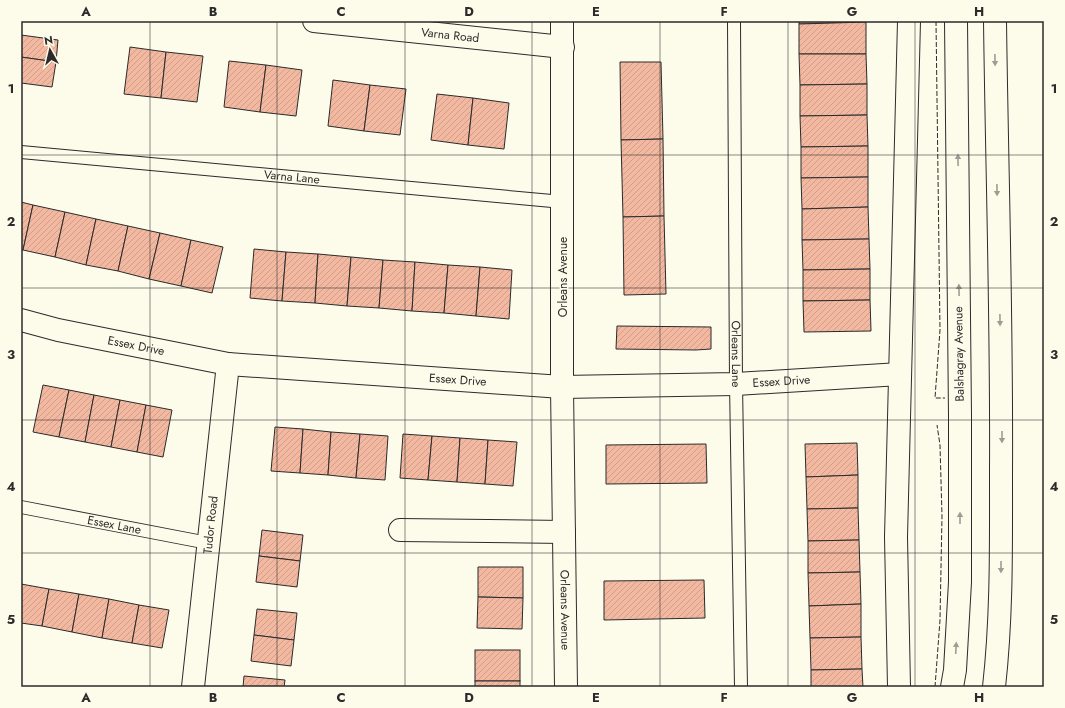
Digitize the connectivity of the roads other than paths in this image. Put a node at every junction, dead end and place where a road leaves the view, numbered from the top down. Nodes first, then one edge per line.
1 (314, 21) edge
2 (562, 21) edge
3 (734, 21) edge
4 (909, 21) edge
5 (956, 21) edge
6 (995, 21) edge
7 (563, 47) junction
8 (21, 152) edge
9 (563, 202) junction
10 (21, 320) edge
11 (228, 364) junction
12 (900, 374) junction
13 (736, 384) junction
14 (562, 387) junction
15 (21, 507) edge
16 (400, 530) dead end
17 (564, 532) junction
18 (208, 543) junction
19 (193, 687) edge
20 (566, 687) edge
21 (741, 687) edge
22 (899, 687) edge
23 (952, 687) edge
24 (994, 687) edge

1 - 7 street, Varna Road
2 - 7 street, Orleans Avenue
3 - 13 lane, Orleans Lane
4 - 12 street
23 -> 5 street, Balshagray Avenue
6 -> 24 street
7 - 9 street, Orleans Avenue
8 - 9 lane, Varna Lane
9 - 14 street, Orleans Avenue
10 - 11 street, Essex Drive
11 - 14 street, Essex Drive
11 - 18 street, Tudor Road
12 - 13 street, Essex Drive
12 - 22 street
13 - 14 street, Essex Drive
13 - 21 lane, Orleans Lane
14 - 17 street, Orleans Avenue
15 - 18 lane, Essex Lane
16 - 17 street
17 - 20 street, Orleans Avenue
18 - 19 street, Tudor Road

